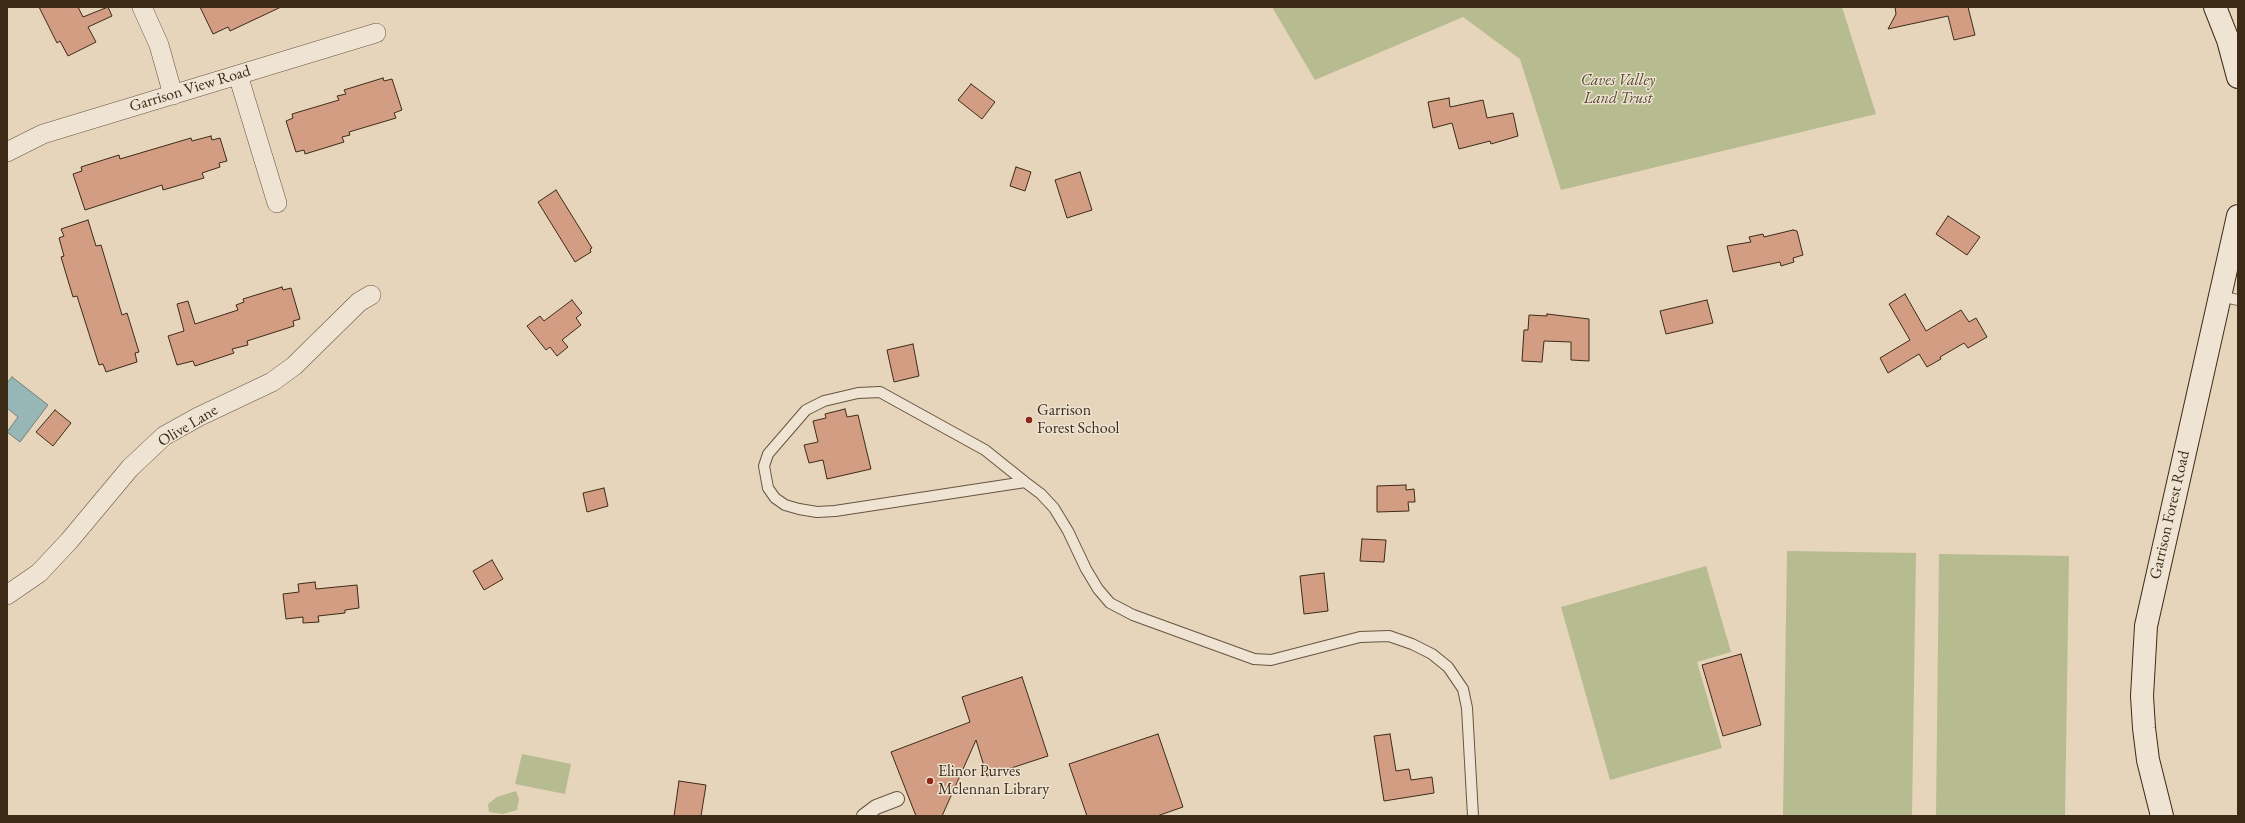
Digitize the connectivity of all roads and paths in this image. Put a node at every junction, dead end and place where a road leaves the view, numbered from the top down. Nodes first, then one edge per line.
1 (142, 7) edge
2 (2215, 7) edge
3 (376, 33) dead end
4 (238, 75) junction
5 (2238, 77) edge
6 (173, 95) junction
7 (7, 152) edge
8 (277, 203) dead end
9 (2238, 216) edge
10 (371, 295) dead end
11 (2229, 298) edge
12 (1025, 482) junction
13 (7, 595) edge
14 (897, 798) dead end
15 (864, 816) edge
16 (1473, 816) edge
17 (2162, 816) edge

1 - 6 street
2 - 5 main road
3 - 4 street, Garrison View Road
4 - 6 street, Garrison View Road
4 - 8 street
6 - 7 street, Garrison View Road
9 - 11 main road, Garrison Forest Road
10 - 13 street, Olive Lane
11 - 17 main road, Garrison Forest Road
12 - 12 lane
12 - 16 lane
14 - 15 street

